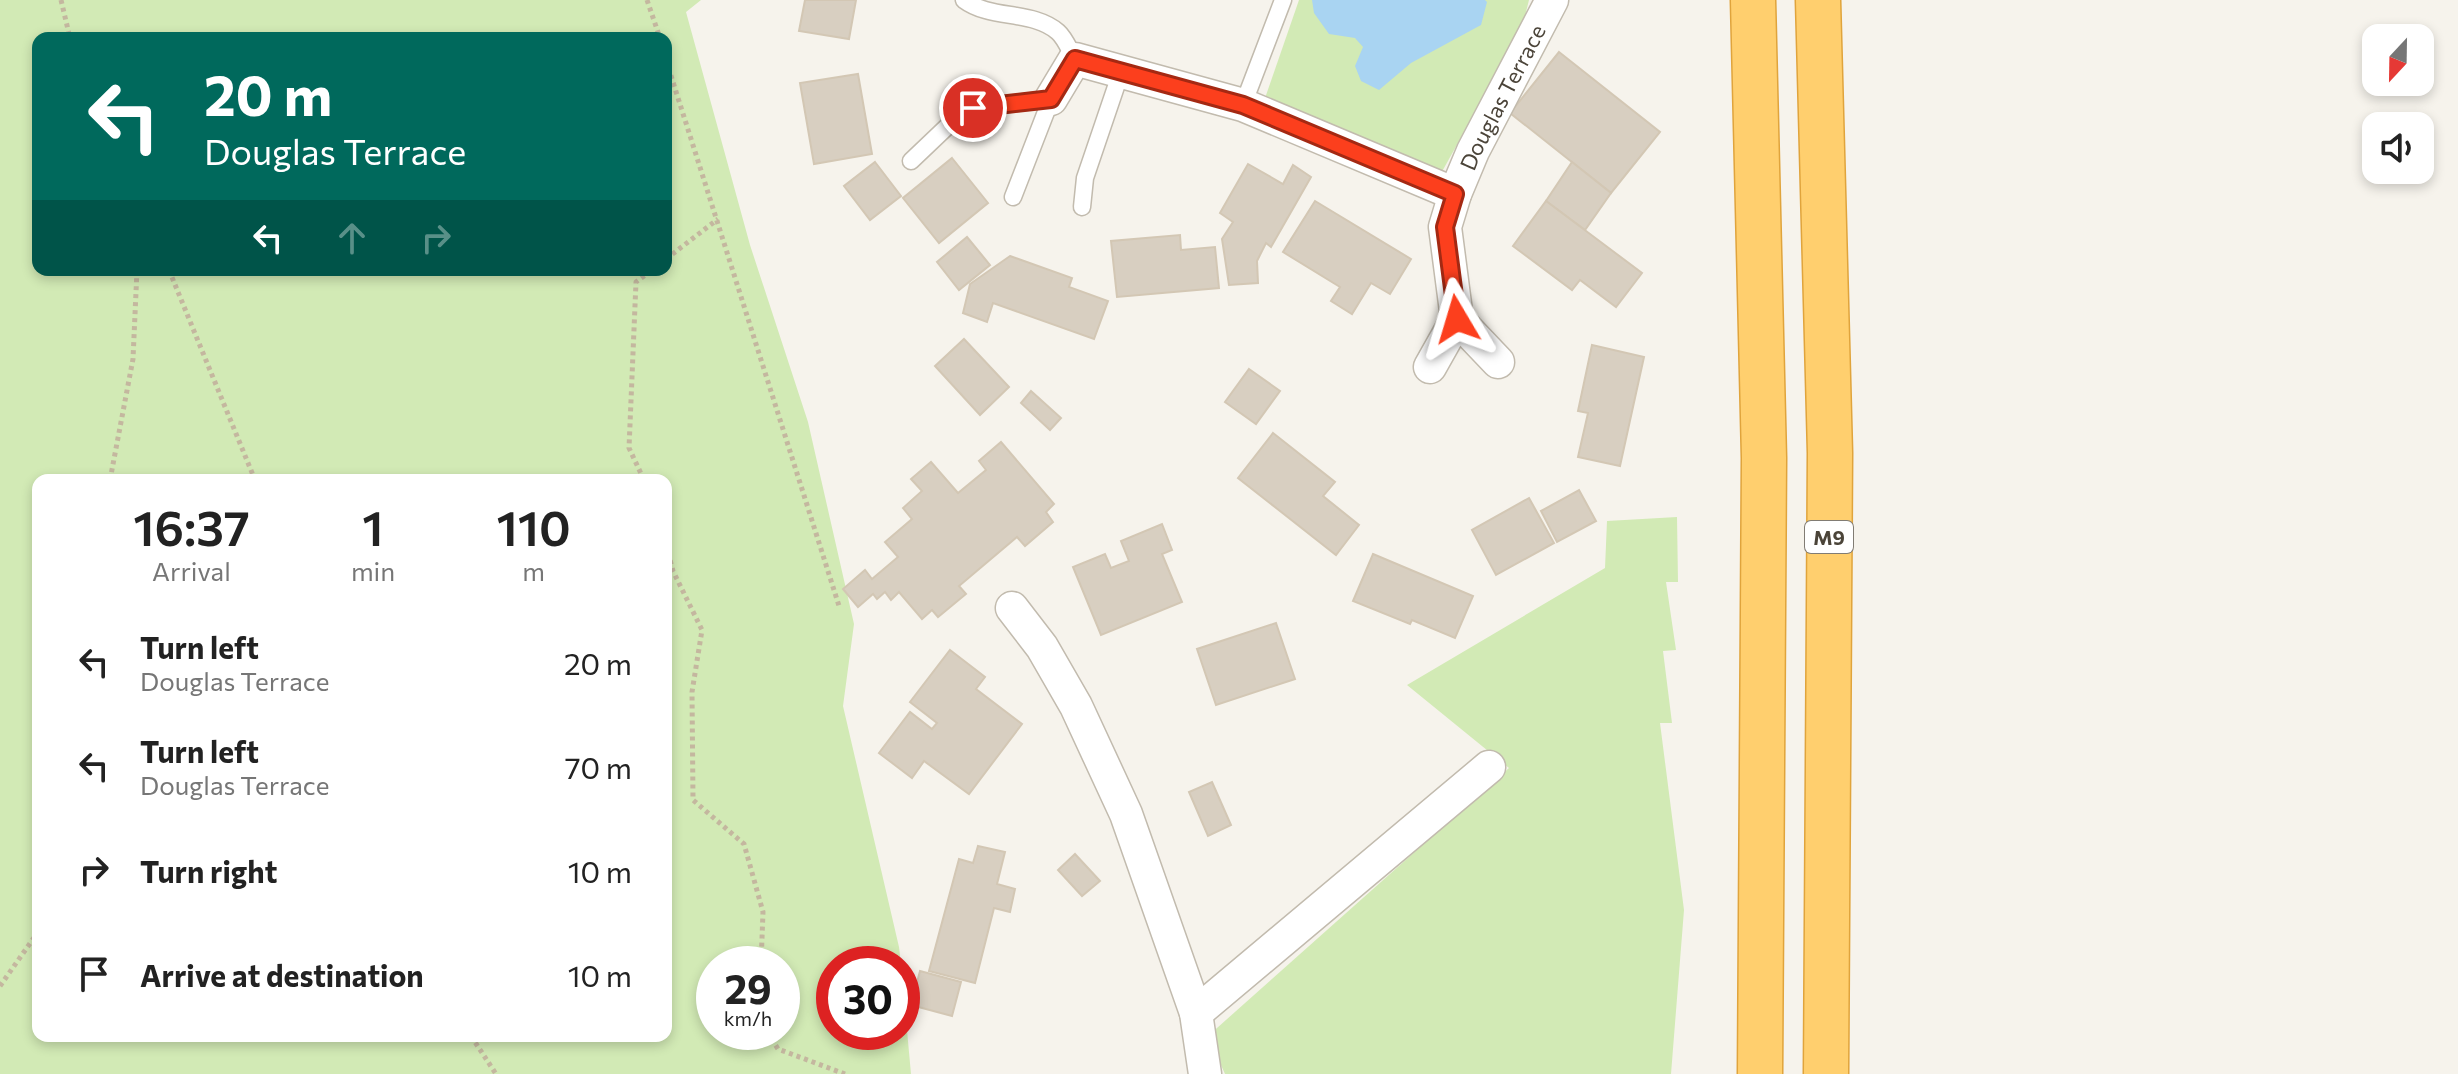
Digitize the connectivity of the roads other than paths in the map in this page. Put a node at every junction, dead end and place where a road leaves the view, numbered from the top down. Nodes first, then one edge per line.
1 (964, 0) edge
2 (1283, 0) edge
3 (1552, 0) edge
4 (1753, 0) edge
5 (1818, 0) edge
6 (1075, 59) junction
7 (1121, 72) junction
8 (1051, 99) junction
9 (1243, 105) junction
10 (911, 161) dead end
11 (1455, 194) junction
12 (1013, 197) dead end
13 (1082, 207) dead end
14 (1457, 319) junction
15 (1498, 362) dead end
16 (1430, 367) dead end
17 (1012, 608) dead end
18 (1489, 767) dead end
19 (1196, 1013) junction
20 (1205, 1074) edge
21 (1760, 1074) edge
22 (1826, 1074) edge

1 - 6 lane
2 - 9 lane
3 - 11 street, Douglas Terrace
4 - 21 highway
5 - 22 highway, M9
6 - 7 street, Douglas Terrace
6 - 8 street
7 - 9 street, Douglas Terrace
7 - 13 lane
8 - 10 lane
8 - 12 lane
9 - 11 street, Douglas Terrace
11 - 14 street, Douglas Terrace
14 - 15 street
14 - 16 street
17 - 19 street
18 - 19 street
19 - 20 street

